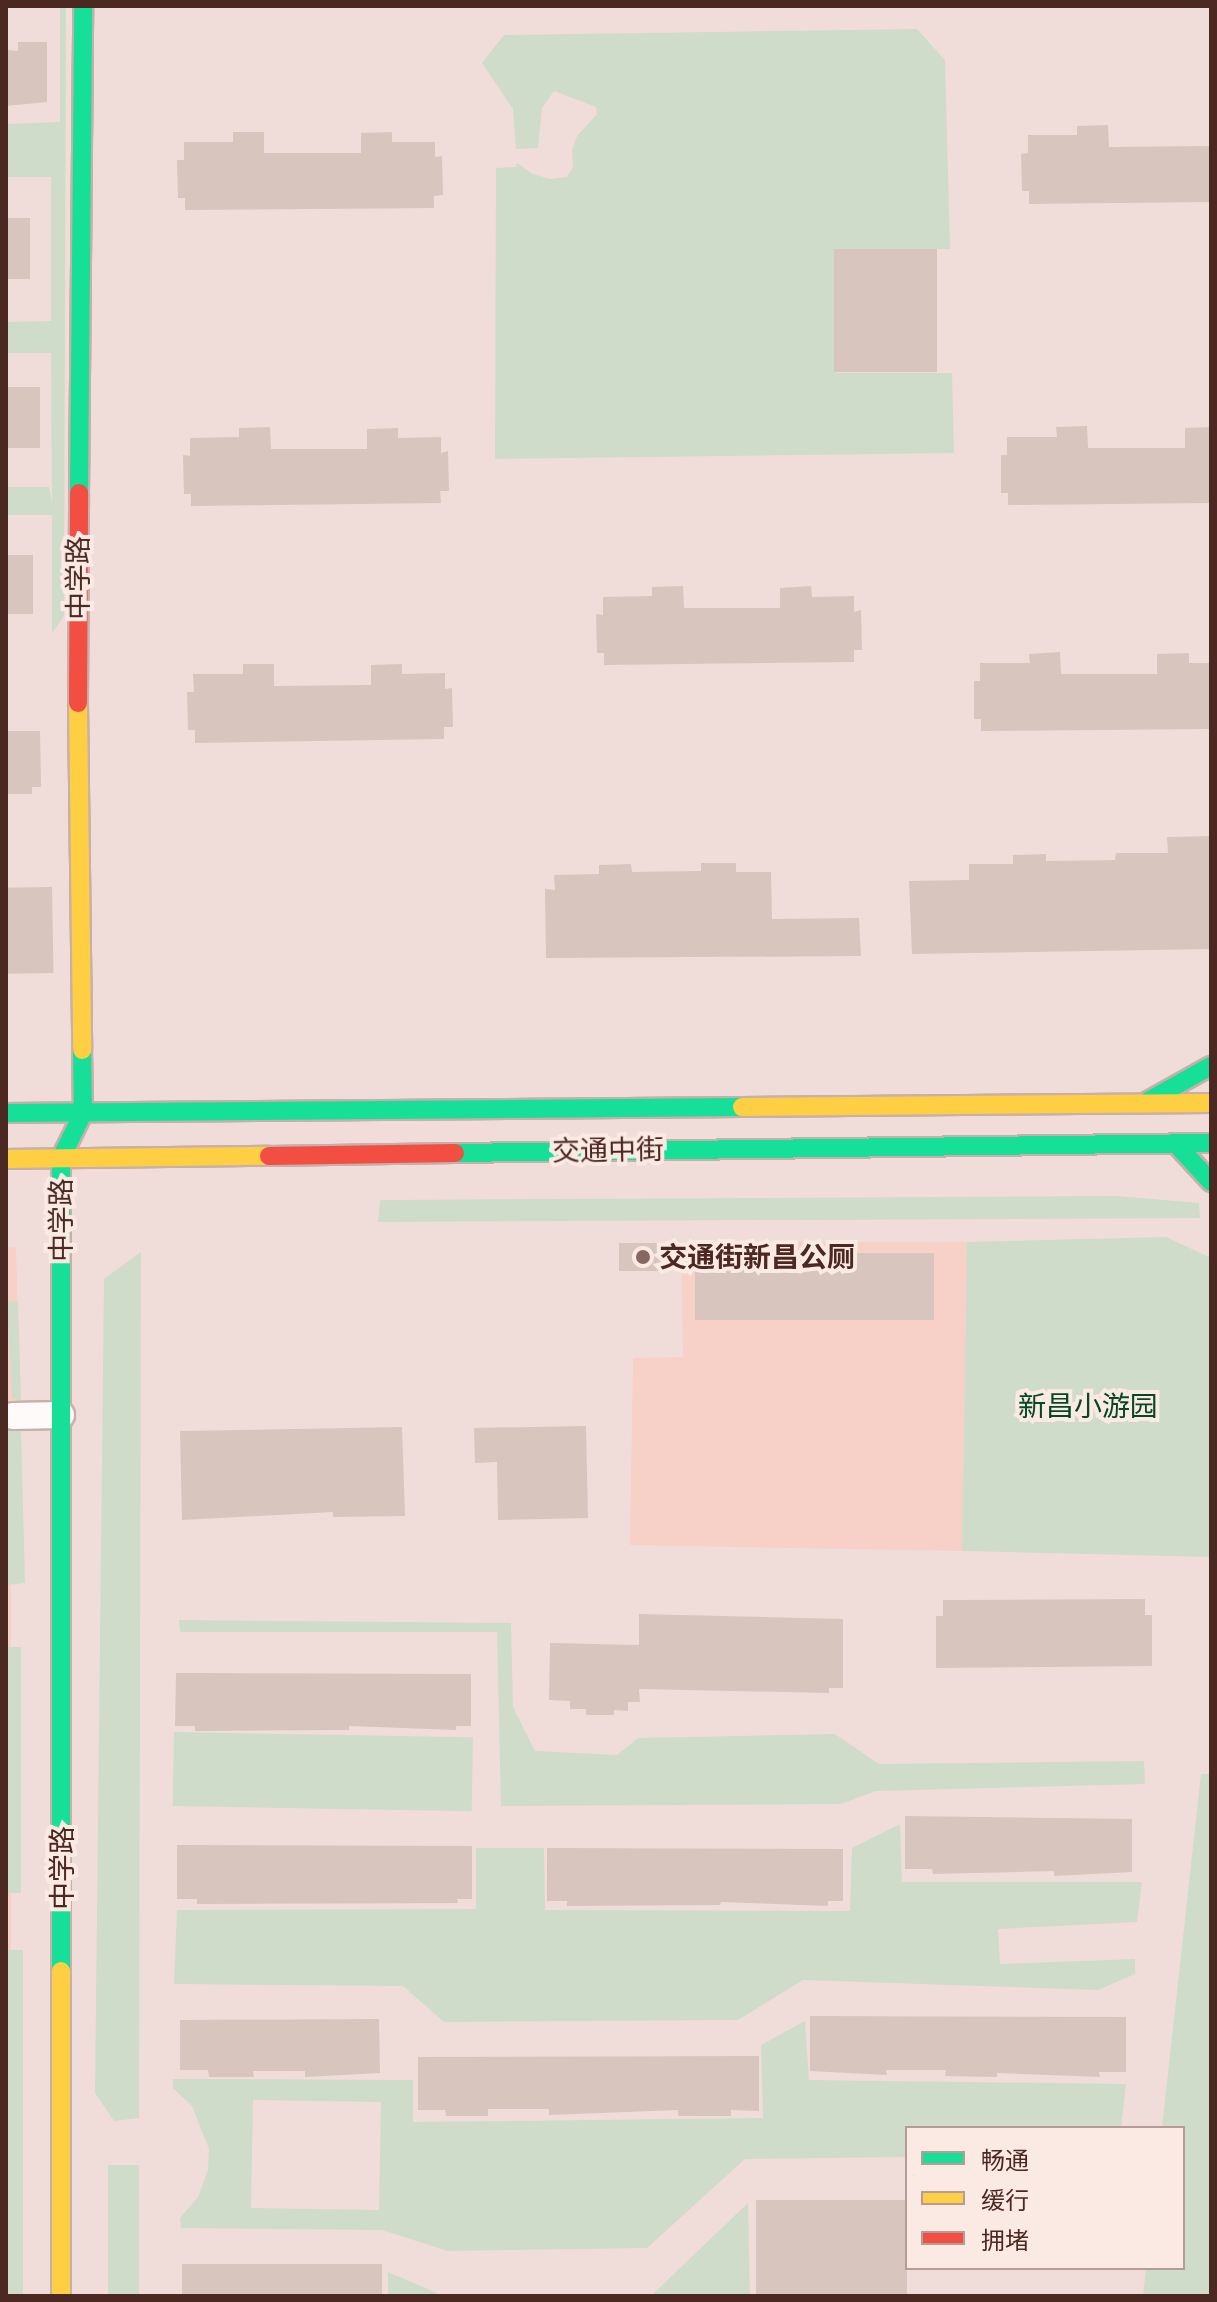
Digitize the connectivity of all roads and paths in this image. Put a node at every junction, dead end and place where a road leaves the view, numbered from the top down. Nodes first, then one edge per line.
1 (83, 6) edge
2 (1211, 1066) edge
3 (1144, 1103) junction
4 (1211, 1103) edge
5 (6, 1113) edge
6 (83, 1113) junction
7 (1175, 1143) junction
8 (1211, 1143) edge
9 (61, 1158) junction
10 (6, 1159) edge
11 (1211, 1182) edge
12 (61, 1415) junction
13 (13, 1416) dead end
14 (61, 2296) edge

1 - 6 main road, 中学路
2 - 3 main road
3 - 4 main road, 交通中街
3 - 6 main road, 交通中街
5 - 6 main road, 交通中街
6 - 9 main road, 中学路
7 - 8 main road, 交通中街
7 - 9 main road, 交通中街
7 - 11 main road
9 - 10 main road, 交通中街
9 - 12 main road, 中学路
12 - 13 street
12 - 14 main road, 中学路

